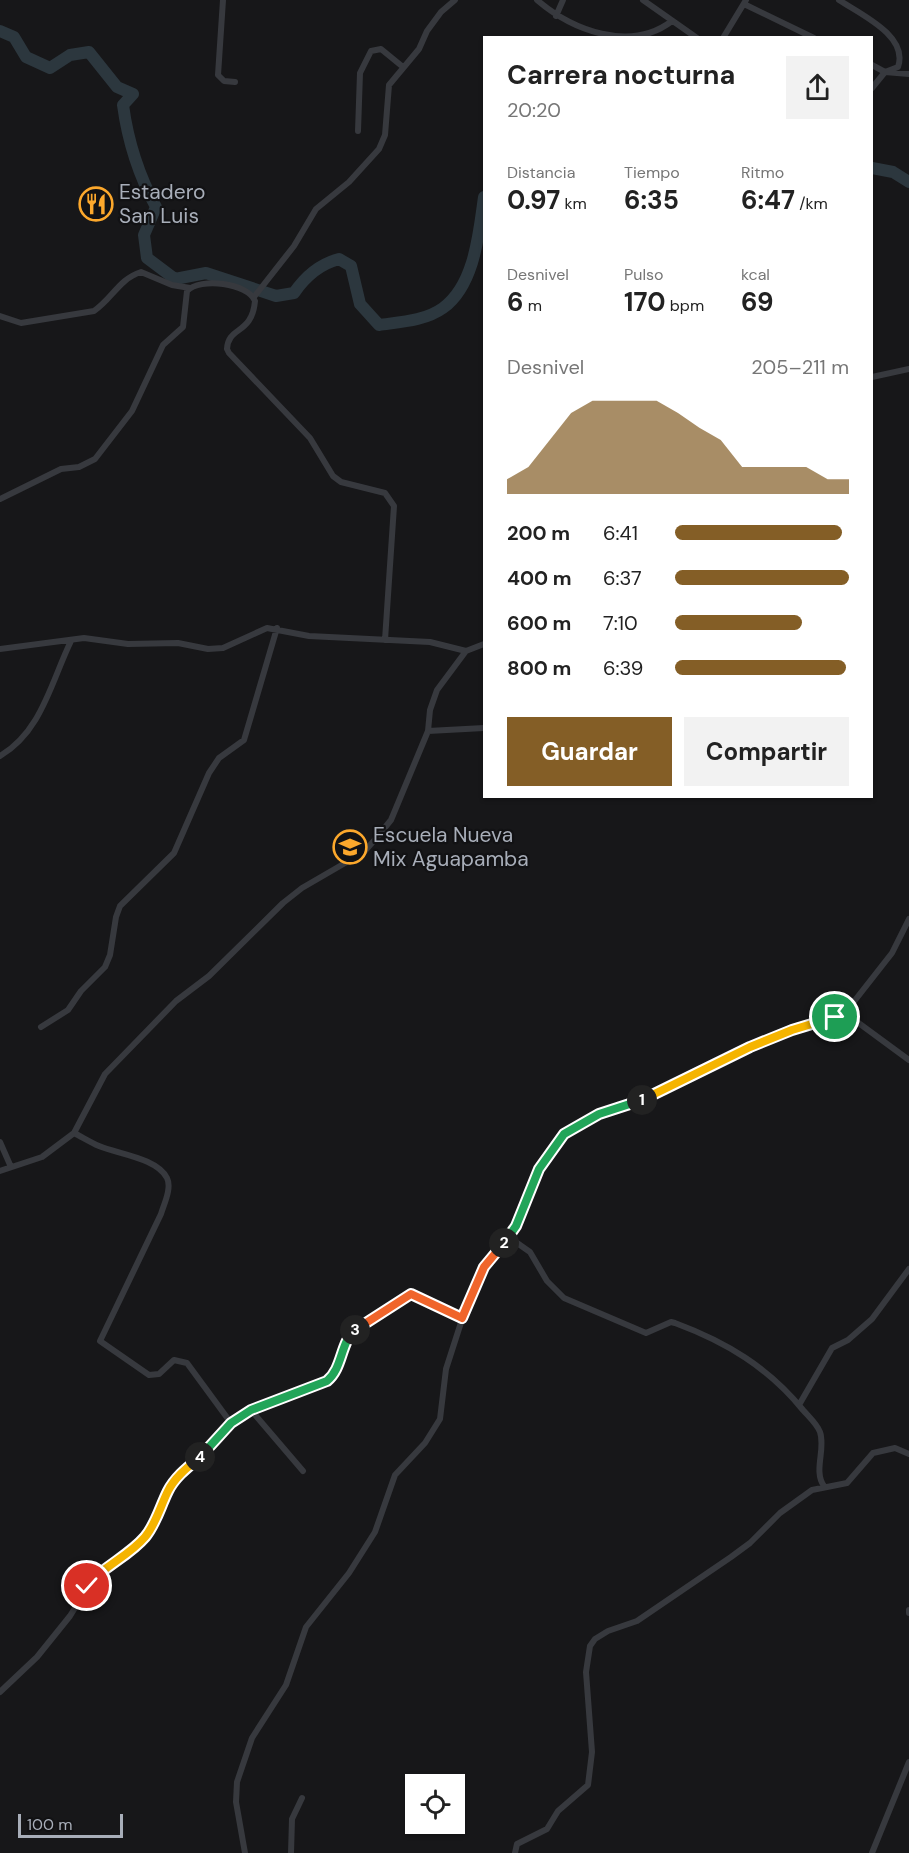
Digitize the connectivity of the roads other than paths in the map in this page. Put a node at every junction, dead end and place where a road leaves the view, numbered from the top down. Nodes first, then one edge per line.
1 (223, 0) edge
2 (455, 0) edge
3 (537, 0) edge
4 (563, 0) edge
5 (643, 0) edge
6 (839, 0) edge
7 (745, 2) edge
8 (556, 16) junction
9 (672, 21) junction
10 (620, 36) edge
11 (630, 36) edge
12 (694, 36) edge
13 (724, 36) edge
14 (810, 36) edge
15 (873, 66) edge
16 (403, 67) junction
17 (885, 72) junction
18 (909, 74) edge
19 (235, 82) dead end
20 (873, 87) edge
21 (358, 131) dead end
22 (190, 288) junction
23 (255, 295) junction
24 (0, 316) edge
25 (909, 369) edge
26 (873, 376) edge
27 (0, 499) edge
28 (277, 628) junction
29 (71, 640) junction
30 (385, 640) junction
31 (483, 644) edge
32 (0, 649) edge
33 (466, 651) junction
34 (483, 728) edge
35 (428, 731) junction
36 (0, 756) edge
37 (909, 919) edge
38 (844, 1013) junction
39 (41, 1027) dead end
40 (909, 1060) edge
41 (74, 1133) junction
42 (0, 1142) edge
43 (11, 1167) junction
44 (0, 1171) edge
45 (510, 1238) junction
46 (909, 1269) edge
47 (462, 1318) junction
48 (799, 1405) junction
49 (251, 1410) junction
50 (231, 1423) junction
51 (909, 1454) edge
52 (303, 1471) dead end
53 (824, 1486) junction
54 (0, 1692) edge
55 (909, 1762) edge
56 (302, 1798) dead end
57 (245, 1853) edge
58 (291, 1853) edge
59 (514, 1853) edge
60 (872, 1853) edge

1 - 19 street
2 - 16 street
3 - 8 street
4 - 8 street
5 - 9 street
6 - 17 street
7 - 13 street
7 - 14 street
8 - 10 street
9 - 11 street
9 - 12 street
15 - 17 street
16 - 21 street
16 - 23 street
17 - 18 street
17 - 20 street
22 - 23 street
22 - 24 street
22 - 27 street
23 - 30 street
25 - 26 street
28 - 29 street
28 - 30 street
28 - 39 street
29 - 32 street
29 - 36 street
30 - 33 street
31 - 33 street
33 - 35 street
34 - 35 street
35 - 41 street
37 - 38 street
38 - 40 street
38 - 45 street
41 - 43 street
41 - 50 street
42 - 43 street
43 - 44 street
45 - 47 street
45 - 48 street
46 - 48 street
47 - 49 street
47 - 57 street
48 - 53 street
49 - 50 street
49 - 52 street
50 - 54 street
51 - 53 street
53 - 59 street
55 - 60 street
56 - 58 street

